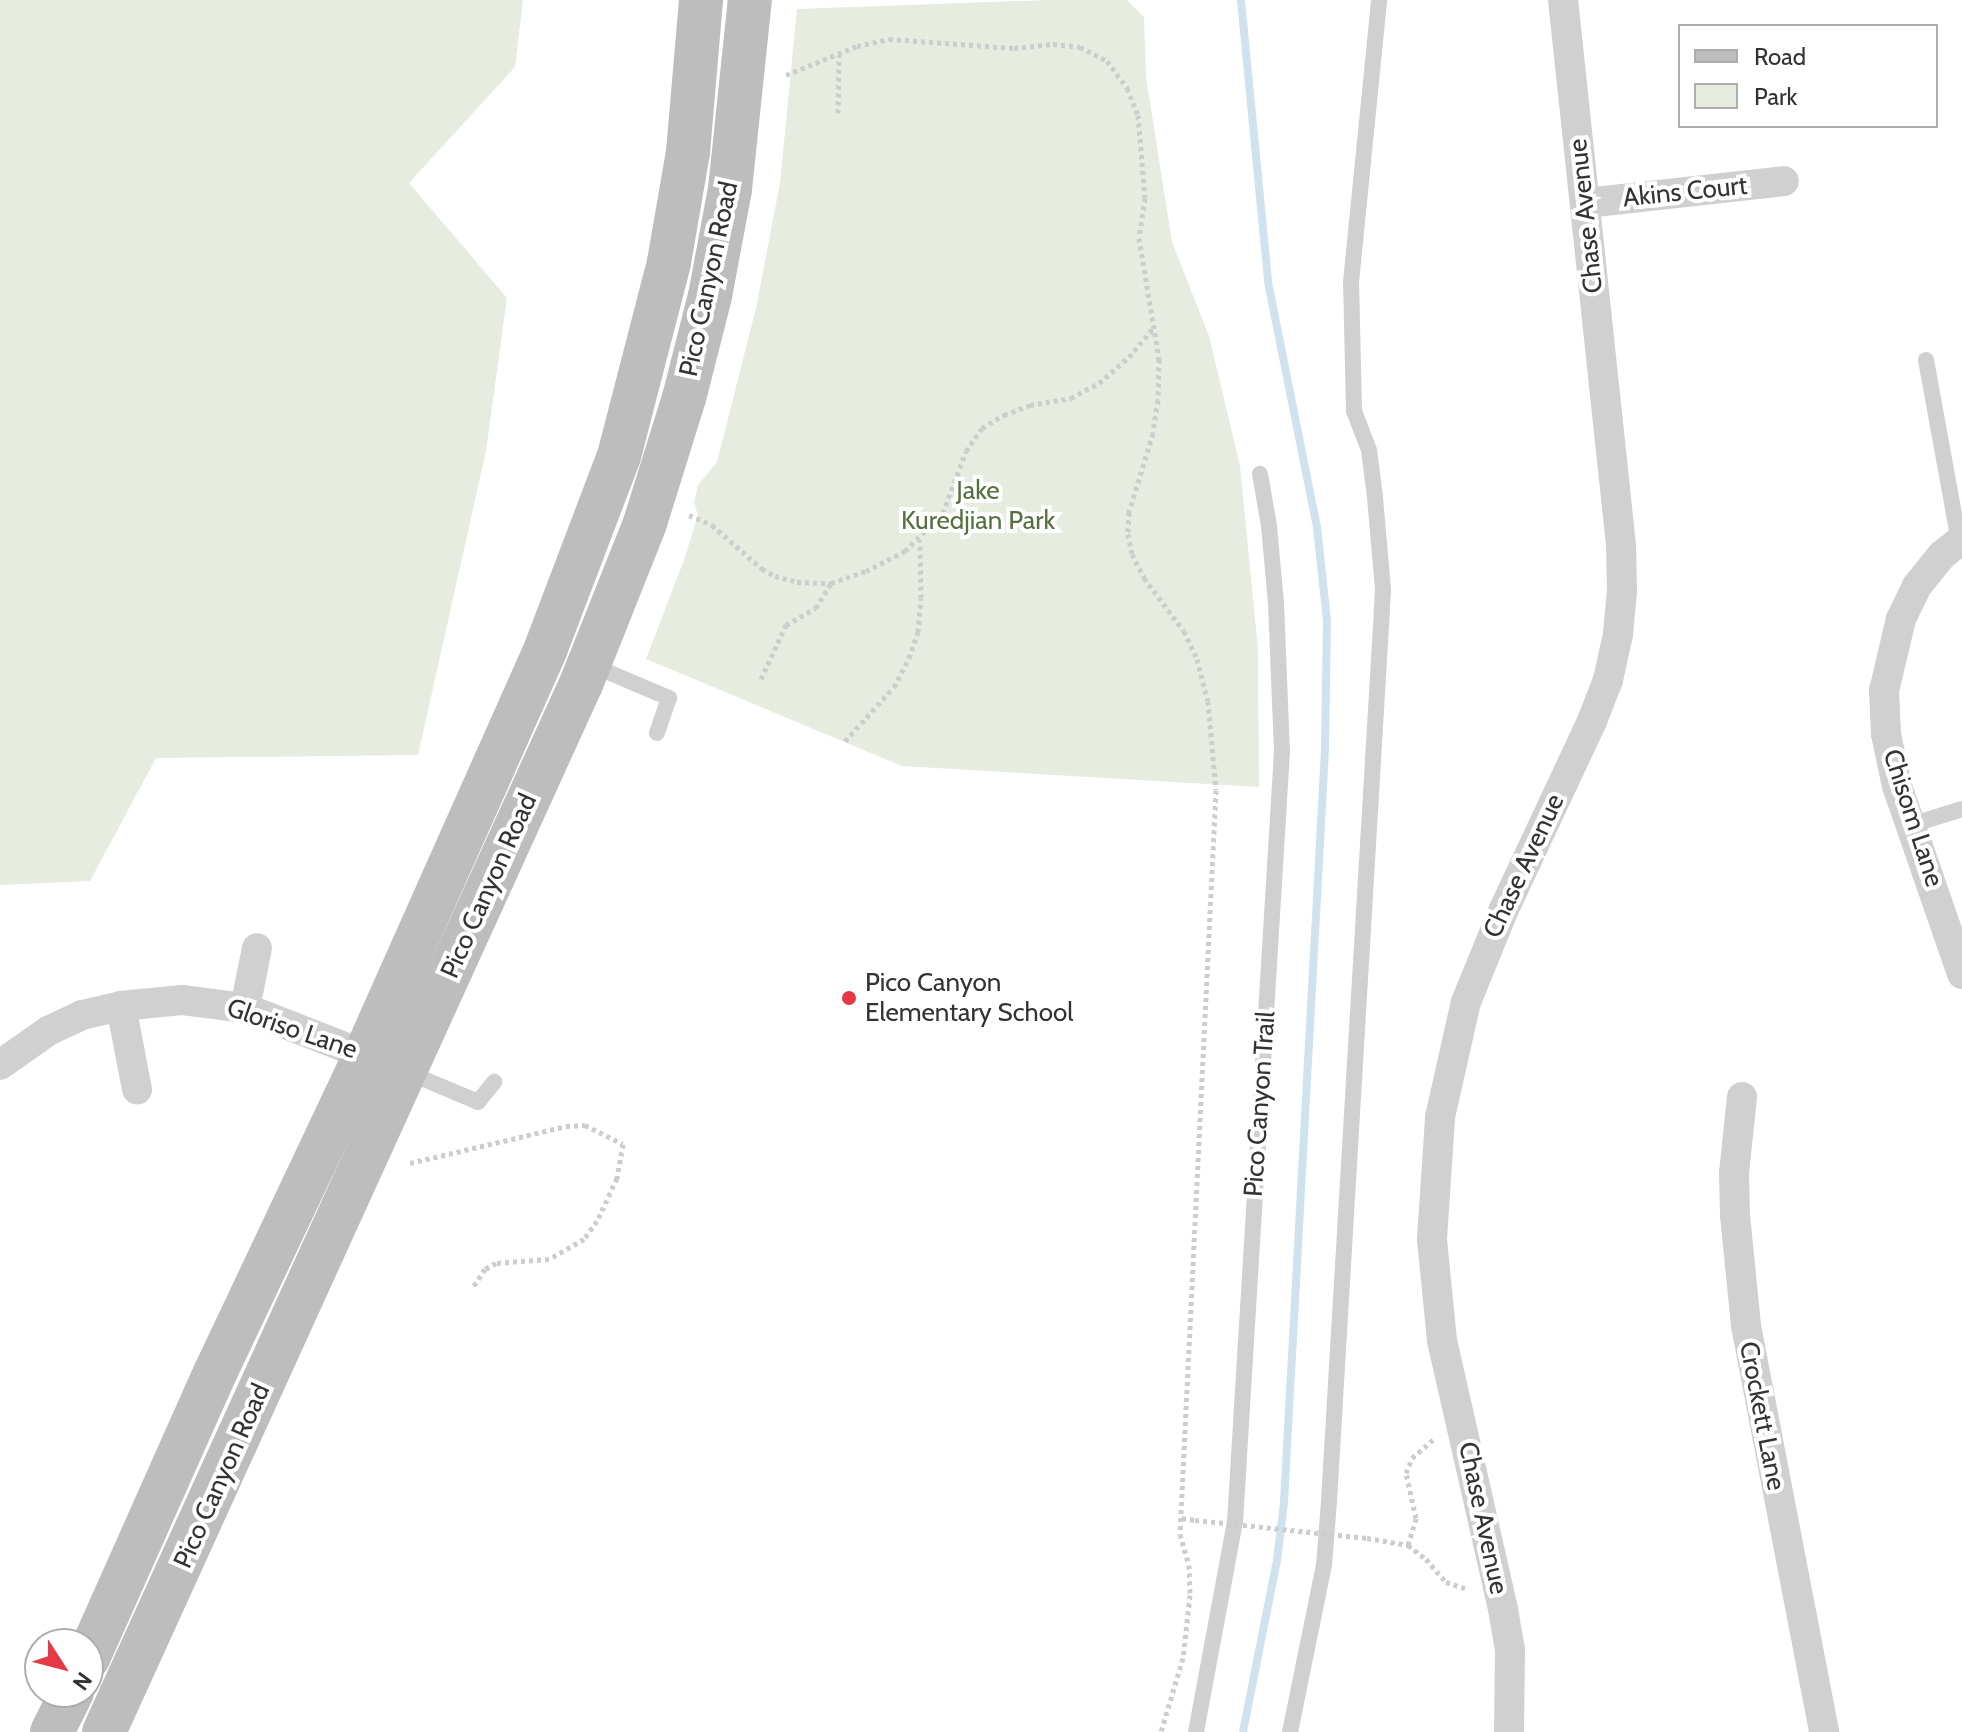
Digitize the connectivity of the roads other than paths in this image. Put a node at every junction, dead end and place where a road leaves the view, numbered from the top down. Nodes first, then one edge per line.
1 (701, 0) edge
2 (750, 0) edge
3 (1379, 0) edge
4 (1563, 0) edge
5 (1784, 181) dead end
6 (1586, 203) junction
7 (1926, 360) dead end
8 (1260, 474) dead end
9 (1960, 541) edge
10 (568, 656) junction
11 (657, 733) dead end
12 (1962, 809) edge
13 (1911, 825) junction
14 (257, 948) dead end
15 (1962, 974) edge
16 (121, 1006) junction
17 (245, 1008) junction
18 (365, 1055) junction
19 (0, 1065) edge
20 (406, 1071) junction
21 (494, 1082) dead end
22 (137, 1089) dead end
23 (1742, 1097) dead end
24 (101, 1628) edge
25 (64, 1708) edge
26 (52, 1732) edge
27 (104, 1732) edge
28 (1196, 1732) edge
29 (1290, 1732) edge
30 (1509, 1732) edge
31 (1824, 1732) edge

1 - 10 main road, Pico Canyon Road
2 - 10 main road, Pico Canyon Road
3 - 29 lane
4 - 6 street, Chase Avenue
5 - 6 street, Akins Court
6 - 30 street, Chase Avenue
7 - 9 lane
8 - 28 lane, Pico Canyon Trail
9 - 13 street, Chisom Lane
10 - 11 lane
10 - 18 main road, Pico Canyon Road
10 - 20 main road, Pico Canyon Road
12 - 13 lane
13 - 15 street, Chisom Lane
14 - 17 street
16 - 17 street, Gloriso Lane
16 - 19 street, Gloriso Lane
16 - 22 street
17 - 18 street, Gloriso Lane
18 - 20 street, Gloriso Lane
18 - 24 main road, Pico Canyon Road
20 - 21 lane
20 - 27 main road, Pico Canyon Road
23 - 31 street, Crockett Lane
25 - 26 main road

